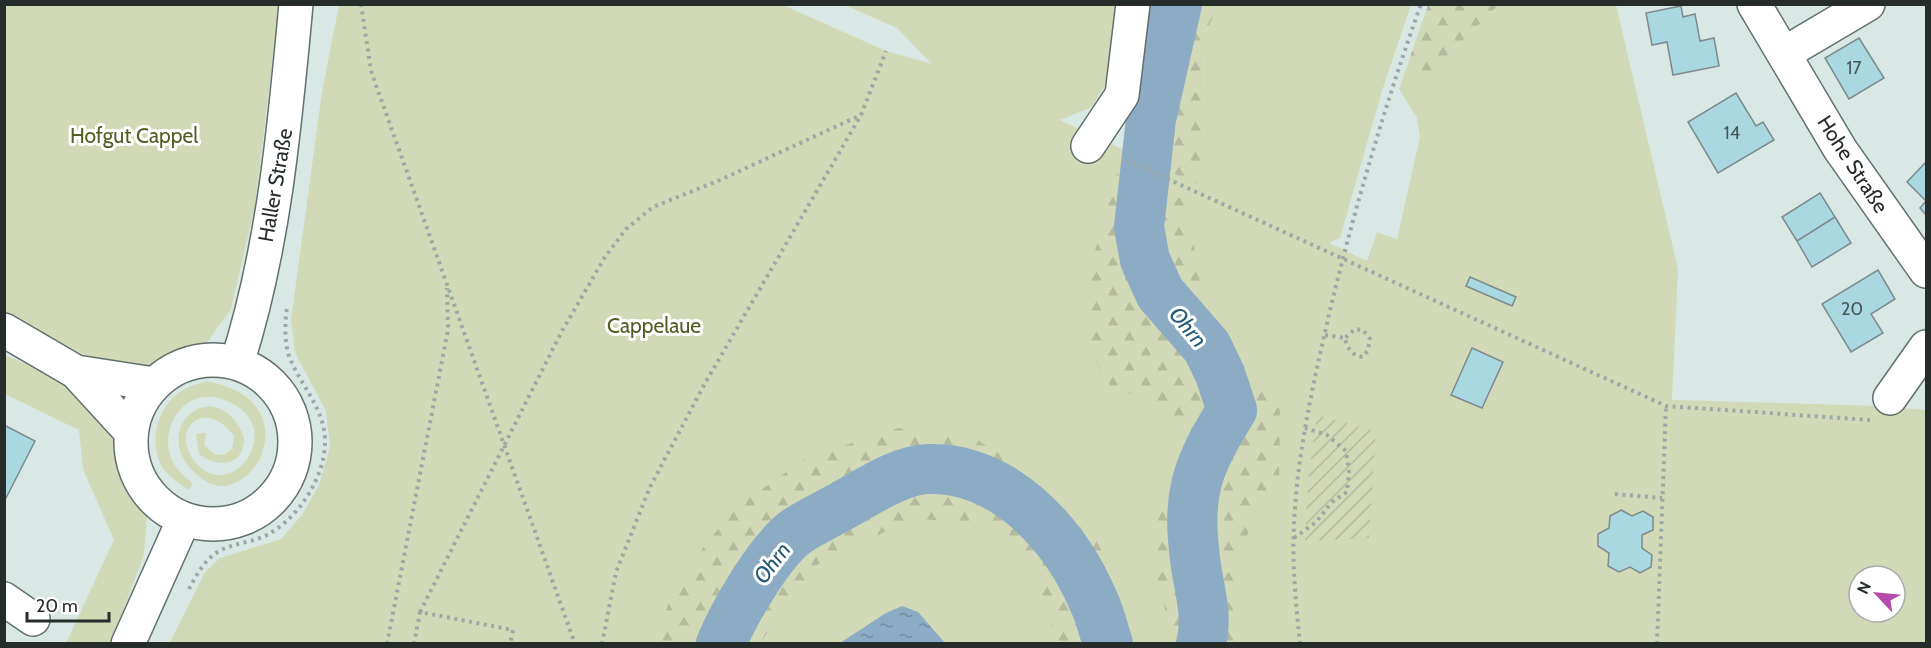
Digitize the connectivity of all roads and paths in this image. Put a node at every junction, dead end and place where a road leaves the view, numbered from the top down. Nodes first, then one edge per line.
1 (296, 4) edge
2 (361, 4) edge
3 (1133, 4) edge
4 (1420, 4) edge
5 (1754, 4) edge
6 (1868, 4) edge
7 (886, 51) dead end
8 (1785, 53) junction
9 (861, 115) junction
10 (1088, 146) dead end
11 (1126, 160) dead end
12 (1343, 258) junction
13 (1926, 271) edge
14 (447, 284) junction
15 (287, 304) dead end
16 (4, 330) edge
17 (1325, 335) junction
18 (1345, 338) junction
19 (1926, 347) edge
20 (237, 363) junction
21 (76, 372) junction
22 (154, 384) junction
23 (1890, 398) joint
24 (1666, 406) junction
25 (1305, 428) junction
26 (131, 432) junction
27 (504, 447) junction
28 (1615, 494) dead end
29 (1662, 498) junction
30 (184, 519) junction
31 (1294, 538) junction
32 (186, 594) dead end
33 (4, 599) edge
34 (420, 612) junction
35 (33, 619) dead end
36 (128, 644) edge
37 (387, 644) edge
38 (414, 644) edge
39 (510, 644) edge
40 (575, 644) edge
41 (602, 644) edge
42 (1300, 644) edge
43 (1657, 644) edge

1 - 20 main road, Haller Straße
2 - 14 path
3 - 10 main road
4 - 12 path
5 - 8 main road, Hohe Straße
6 - 8 main road
7 - 9 path
8 - 13 main road, Hohe Straße
9 - 27 path
9 - 41 path
11 - 12 path
12 - 17 path
12 - 24 path
14 - 27 path
14 - 37 path
15 - 32 path
16 - 21 main road
17 - 18 path
17 - 25 path
18 - 18 path
19 - 23 main road
20 - 22 main road
20 - 30 main road
21 - 22 main road
21 - 26 main road
22 - 26 main road
23 - 24 path
24 - 29 path
25 - 31 path
25 - 31 path
26 - 30 main road
27 - 34 path
27 - 40 path
28 - 29 path
29 - 43 path
30 - 36 main road
31 - 42 path
33 - 35 main road
34 - 38 path
34 - 39 path

